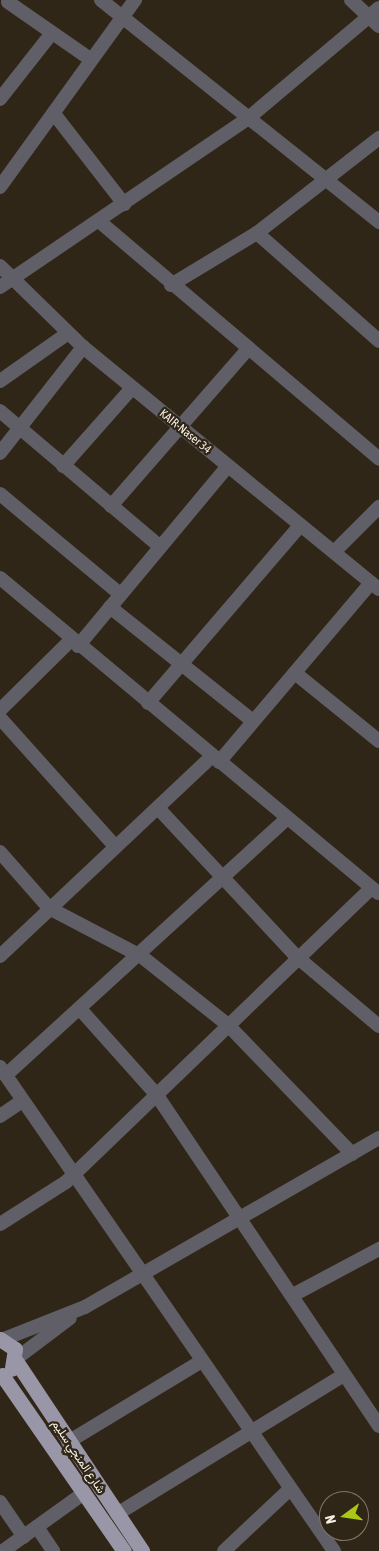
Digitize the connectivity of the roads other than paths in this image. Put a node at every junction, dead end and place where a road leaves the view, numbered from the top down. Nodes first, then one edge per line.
1 (101, 0) edge
2 (135, 0) edge
3 (351, 0) edge
4 (6, 5) edge
5 (376, 17) edge
6 (123, 18) junction
7 (52, 33) junction
8 (90, 60) junction
9 (0, 99) edge
10 (54, 115) junction
11 (246, 120) junction
12 (379, 138) edge
13 (322, 181) junction
14 (0, 187) edge
15 (124, 204) junction
16 (100, 222) junction
17 (379, 222) edge
18 (257, 233) junction
19 (0, 266) edge
20 (5, 284) edge
21 (172, 285) junction
22 (68, 333) junction
23 (379, 341) edge
24 (83, 347) junction
25 (248, 350) junction
26 (0, 381) edge
27 (132, 388) junction
28 (0, 411) edge
29 (19, 426) junction
30 (178, 426) junction
31 (0, 453) edge
32 (379, 459) edge
33 (63, 466) junction
34 (227, 466) junction
35 (0, 494) edge
36 (111, 506) junction
37 (379, 507) edge
38 (299, 527) junction
39 (159, 546) junction
40 (334, 552) junction
41 (2, 582) edge
42 (375, 586) edge
43 (120, 594) junction
44 (110, 607) junction
45 (74, 643) junction
46 (181, 662) junction
47 (295, 673) junction
48 (148, 702) junction
49 (0, 710) edge
50 (0, 718) edge
51 (254, 721) junction
52 (379, 741) edge
53 (215, 760) junction
54 (158, 808) junction
55 (287, 818) junction
56 (114, 845) junction
57 (0, 852) edge
58 (223, 873) junction
59 (376, 891) edge
60 (49, 908) junction
61 (0, 956) edge
62 (141, 956) junction
63 (297, 957) junction
64 (80, 1009) junction
65 (228, 1026) junction
66 (379, 1026) edge
67 (3, 1071) edge
68 (156, 1094) junction
69 (22, 1102) junction
70 (0, 1116) edge
71 (379, 1138) edge
72 (352, 1154) junction
73 (75, 1173) junction
74 (238, 1216) junction
75 (0, 1224) edge
76 (378, 1251) edge
77 (145, 1273) junction
78 (293, 1295) junction
79 (85, 1307) junction
80 (1, 1339) edge
81 (16, 1359) junction
82 (200, 1362) junction
83 (1, 1374) edge
84 (344, 1375) junction
85 (379, 1426) edge
86 (248, 1432) junction
87 (68, 1442) junction
88 (289, 1490) junction
89 (84, 1493) junction
90 (0, 1502) edge
91 (117, 1514) junction
92 (36, 1527) junction
93 (24, 1537) junction
94 (233, 1548) edge
95 (4, 1551) edge
96 (53, 1551) edge
97 (124, 1551) edge
98 (142, 1551) edge
99 (334, 1551) edge

1 - 6 street
2 - 6 street
3 - 5 street
4 - 7 street
5 - 11 street
6 - 8 street
6 - 11 street
7 - 8 street
7 - 9 street
8 - 10 street
10 - 14 street
10 - 15 street
11 - 13 street
11 - 15 street
12 - 13 street
13 - 17 street
13 - 18 street
15 - 16 street
16 - 20 street
16 - 21 street
18 - 21 street
18 - 23 street
19 - 20 street, KAIR-Naser 34
20 - 22 street, KAIR-Naser 34
21 - 25 street
22 - 24 street, KAIR-Naser 34
22 - 26 street
24 - 27 street, KAIR-Naser 34
24 - 29 street
25 - 30 street
25 - 32 street
27 - 30 street, KAIR-Naser 34
27 - 33 street
28 - 29 street
29 - 31 street
29 - 33 street
30 - 34 street, KAIR-Naser 34
30 - 36 street
33 - 36 street
34 - 38 street, KAIR-Naser 34
34 - 39 street
35 - 43 street
36 - 39 street
37 - 40 street
38 - 40 street, KAIR-Naser 34
38 - 46 street
39 - 43 street
40 - 42 street, KAIR-Naser 34
41 - 45 street
42 - 47 street
43 - 44 street
44 - 45 street
44 - 46 street
45 - 48 street
45 - 49 street
46 - 48 street
46 - 51 street
47 - 51 street
47 - 52 street
48 - 53 street
50 - 56 street
51 - 53 street
53 - 54 street
53 - 55 street
54 - 56 street
54 - 58 street
55 - 58 street
55 - 59 street
56 - 60 street
57 - 60 street
58 - 62 street
58 - 63 street
59 - 63 street
60 - 61 street
60 - 62 street
62 - 64 street
62 - 65 street
63 - 65 street
63 - 66 street
64 - 67 street
64 - 68 street
65 - 68 street
65 - 72 street
67 - 69 street
68 - 73 street
68 - 74 street
69 - 70 street
69 - 73 street
71 - 72 street
72 - 74 street
73 - 75 street
73 - 77 street
74 - 77 street
74 - 78 street
76 - 78 street
77 - 79 street
77 - 82 street
78 - 84 street
79 - 80 street
79 - 81 street
80 - 81 main road, شارع المنجي سليم
81 - 83 main road
81 - 87 main road, شارع المنجي سليم
82 - 86 street
82 - 87 street
83 - 89 main road, شارع المنجي سليم
84 - 85 street
84 - 86 street
86 - 88 street
86 - 91 street
87 - 91 main road, شارع المنجي سليم
88 - 94 street
88 - 99 street
89 - 92 street
89 - 97 main road, شارع المنجي سليم
90 - 93 street
91 - 98 main road, شارع المنجي سليم
92 - 93 street
92 - 96 street
93 - 95 street

